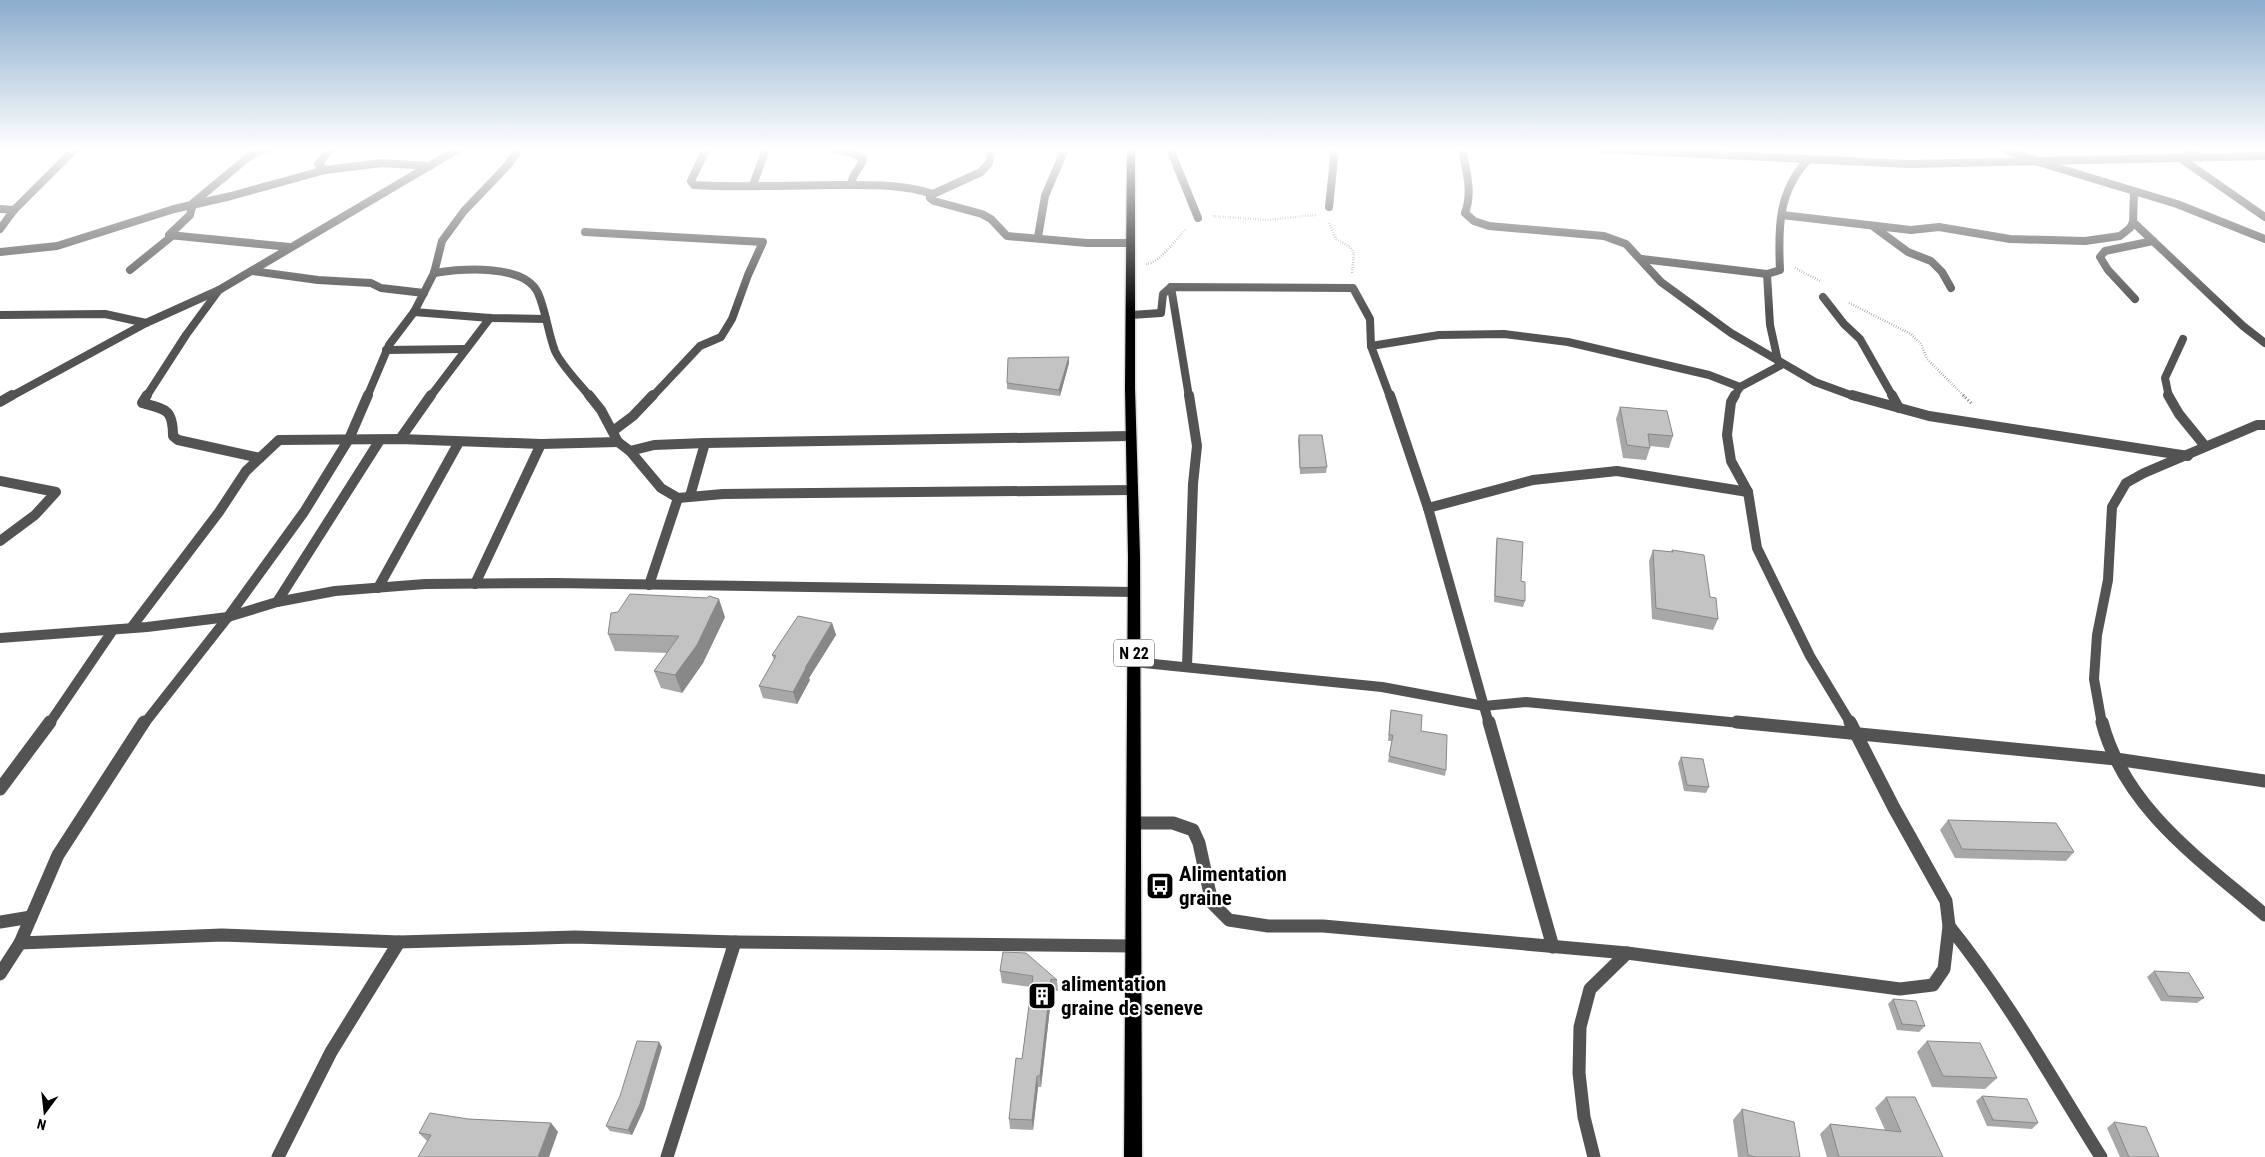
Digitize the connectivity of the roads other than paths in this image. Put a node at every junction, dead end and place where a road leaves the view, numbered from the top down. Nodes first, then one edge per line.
1 (21, 203) edge
2 (198, 203) edge
3 (366, 203) edge
4 (471, 203) edge
5 (944, 203) edge
6 (1044, 203) edge
7 (1130, 203) edge
8 (1192, 203) edge
9 (1329, 203) edge
10 (1469, 203) edge
11 (1784, 203) edge
12 (2134, 203) edge
13 (2173, 203) edge
14 (2245, 203) edge
15 (193, 204) junction
16 (1329, 207) dead end
17 (0, 210) edge
18 (14, 210) junction
19 (1782, 215) junction
20 (2265, 217) edge
21 (1198, 218) road end
22 (2133, 222) junction
23 (1874, 227) junction
24 (0, 229) edge
25 (585, 232) dead end
26 (172, 236) junction
27 (1038, 237) junction
28 (2265, 240) edge
29 (2152, 241) junction
30 (1130, 243) junction
31 (290, 247) junction
32 (0, 252) edge
33 (1642, 259) junction
34 (130, 270) dead end
35 (252, 271) junction
36 (434, 273) junction
37 (1766, 274) junction
38 (1171, 287) junction
39 (1951, 288) dead end
40 (219, 290) junction
41 (424, 293) junction
42 (1823, 297) dead end
43 (2135, 299) dead end
44 (414, 312) junction
45 (0, 315) edge
46 (1131, 315) junction
47 (490, 318) junction
48 (546, 319) junction
49 (146, 323) junction
50 (2183, 339) dead end
51 (2265, 343) edge
52 (1371, 346) junction
53 (466, 349) junction
54 (386, 350) junction
55 (1780, 363) junction
56 (1740, 387) junction
57 (0, 402) edge
58 (1899, 408) junction
59 (2265, 424) edge
60 (613, 431) junction
61 (1131, 436) junction
62 (349, 439) junction
63 (400, 439) junction
64 (380, 440) junction
65 (459, 442) junction
66 (618, 442) junction
67 (705, 443) junction
68 (541, 444) junction
69 (2205, 446) junction
70 (630, 451) junction
71 (2188, 456) junction
72 (260, 458) junction
73 (0, 481) edge
74 (1133, 490) junction
75 (1748, 492) junction
76 (690, 496) junction
77 (678, 498) junction
78 (1428, 508) junction
79 (0, 541) edge
80 (475, 584) junction
81 (649, 584) junction
82 (378, 588) junction
83 (1134, 592) junction
84 (278, 602) junction
85 (228, 617) junction
86 (131, 628) junction
87 (114, 630) junction
88 (0, 638) edge
89 (1134, 662) junction
90 (1187, 667) junction
91 (1484, 706) junction
92 (1858, 735) junction
93 (2116, 759) junction
94 (2265, 781) edge
95 (0, 789) edge
96 (1134, 823) junction
97 (2265, 915) edge
98 (31, 917) junction
99 (0, 922) edge
100 (1949, 926) junction
101 (399, 942) junction
102 (735, 942) junction
103 (20, 943) junction
104 (1132, 946) junction
105 (1553, 947) junction
106 (1627, 953) junction
107 (0, 974) edge
108 (278, 1157) edge
109 (667, 1157) edge
110 (1133, 1157) edge
111 (1594, 1157) edge
112 (2100, 1157) edge

1 - 18 street
2 - 15 street
3 - 31 street
4 - 36 street
5 - 27 street
6 - 27 street
7 - 30 main road, N 22
8 - 21 street
9 - 16 street
10 - 33 street
11 - 19 street
12 - 22 street
13 - 28 street
14 - 20 street
15 - 26 street
15 - 32 street
17 - 18 street
18 - 24 street
19 - 23 street
19 - 37 street
22 - 23 street
22 - 29 street
23 - 39 street
25 - 60 street
26 - 31 street
26 - 34 street
27 - 30 street
29 - 43 street
29 - 51 street
30 - 46 main road, N 22
31 - 35 street
33 - 37 street
33 - 55 street
35 - 40 street
35 - 41 street
36 - 41 street
36 - 48 street
37 - 55 street
38 - 46 street
38 - 52 street
38 - 90 street
40 - 49 street
40 - 72 street
41 - 44 street
42 - 58 street
44 - 47 street
44 - 54 street
45 - 49 street
46 - 61 main road, N 22
47 - 48 street
47 - 53 street
48 - 60 street
49 - 57 street
50 - 69 street
52 - 56 street
52 - 78 street
53 - 54 street
53 - 63 street
54 - 62 street
55 - 56 street
55 - 58 street
56 - 75 street
58 - 71 street
59 - 69 street
60 - 66 street
61 - 67 street
61 - 74 main road, N 22
62 - 64 street
62 - 72 street
62 - 85 street
63 - 64 street
63 - 65 street
64 - 84 street
65 - 68 street
65 - 82 street
66 - 68 street
66 - 70 street
67 - 70 street
67 - 76 street
68 - 80 street
69 - 71 street
70 - 77 street
71 - 93 street
72 - 86 street
73 - 79 street
74 - 76 street
74 - 83 main road, N 22
75 - 78 street
75 - 92 street
76 - 77 street
77 - 81 street
78 - 91 street
80 - 81 street
80 - 82 street
81 - 83 street
82 - 84 street
83 - 89 main road, N 22
84 - 85 street
85 - 86 street
85 - 98 street
86 - 87 street
87 - 88 street
87 - 95 street
89 - 90 street
89 - 96 main road, N 22
90 - 91 street
91 - 92 street
91 - 105 street
92 - 93 street
92 - 100 street
93 - 94 street
93 - 97 street
96 - 104 main road, N 22
96 - 105 street
98 - 99 street
98 - 103 street
100 - 106 street
100 - 112 street
101 - 102 street
101 - 103 street
101 - 108 street
102 - 104 street
102 - 109 street
103 - 107 street
104 - 110 main road, N 22
105 - 106 street
106 - 111 street

